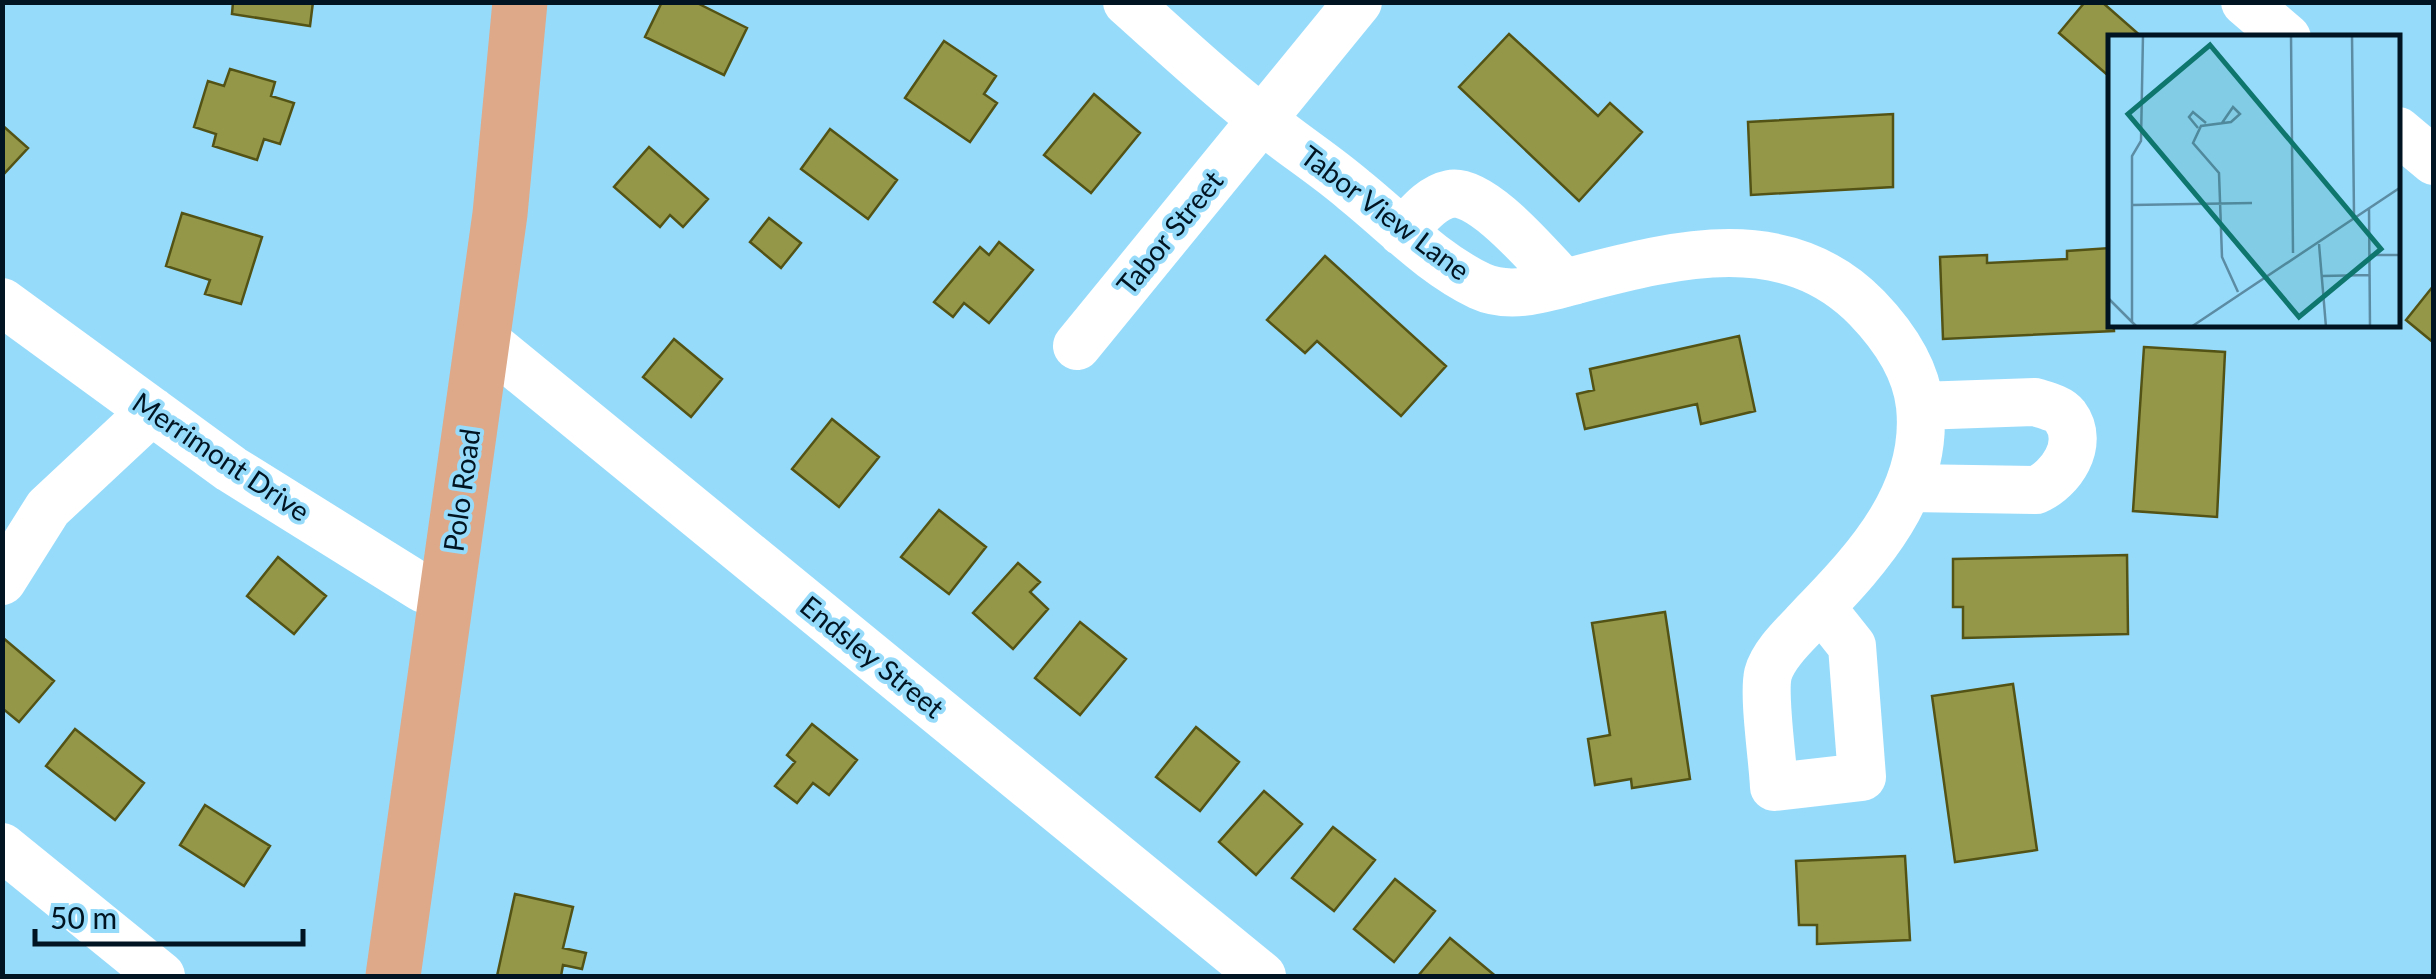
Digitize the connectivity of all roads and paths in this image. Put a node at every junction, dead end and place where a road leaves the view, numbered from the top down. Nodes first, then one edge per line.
1 (520, 2) edge
2 (1127, 2) edge
3 (1358, 2) edge
4 (2245, 2) edge
5 (2284, 35) edge
6 (1262, 120) junction
7 (2401, 133) edge
8 (2434, 160) edge
9 (1402, 232) junction
10 (1564, 283) junction
11 (2, 302) edge
12 (482, 338) junction
13 (1077, 346) dead end
14 (1920, 406) junction
15 (152, 411) junction
16 (1910, 488) junction
17 (2, 581) edge
18 (448, 598) junction
19 (1821, 607) dead end
20 (9, 866) edge
21 (161, 976) edge
22 (394, 976) edge
23 (1262, 976) edge

1 - 12 main road, Polo Road
2 - 6 street
3 - 6 street, Tabor Street
4 - 5 street
6 - 9 street, Tabor View Lane
6 - 13 street, Tabor Street
7 - 8 street
9 - 10 street, Tabor View Lane
9 - 10 street
10 - 14 street, Tabor View Lane
11 - 15 street, Merrimont Drive
12 - 18 main road, Polo Road
12 - 23 street, Endsley Street
14 - 16 street, Tabor View Lane
14 - 16 street
15 - 17 street
15 - 18 street, Merrimont Drive
16 - 19 street, Tabor View Lane
18 - 22 main road, Polo Road
20 - 21 street

